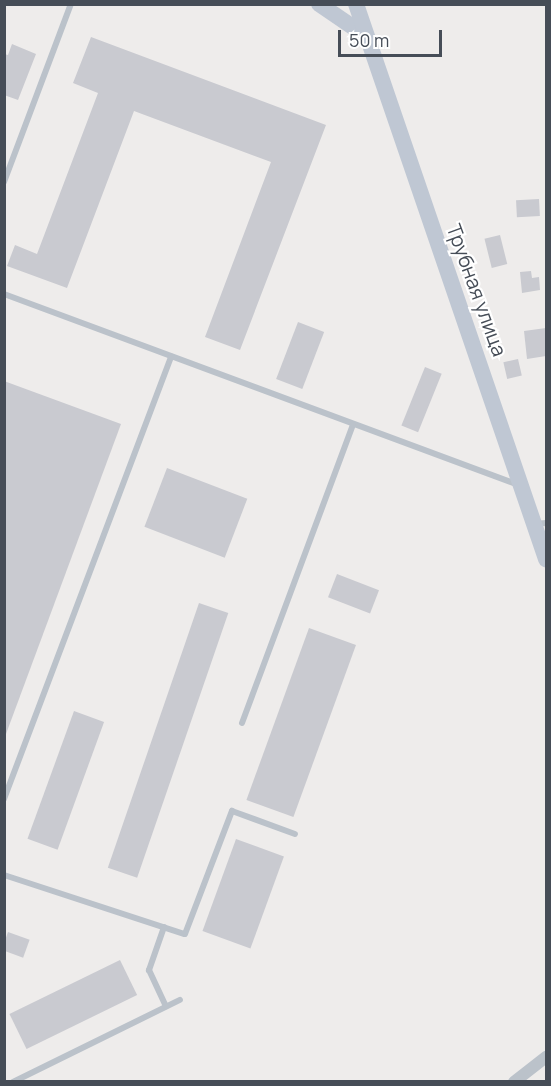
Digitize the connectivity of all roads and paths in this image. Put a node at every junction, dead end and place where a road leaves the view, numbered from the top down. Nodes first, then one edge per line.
1 (71, 4) edge
2 (319, 4) edge
3 (356, 4) edge
4 (366, 36) junction
5 (4, 182) edge
6 (4, 294) edge
7 (171, 356) junction
8 (353, 424) junction
9 (520, 485) junction
10 (540, 524) edge
11 (546, 559) edge
12 (242, 723) dead end
13 (4, 799) edge
14 (295, 834) dead end
15 (4, 875) edge
16 (164, 927) junction
17 (180, 1000) dead end
18 (166, 1006) junction
19 (546, 1057) edge
20 (13, 1082) edge
21 (514, 1082) edge

1 - 5 lane
2 - 4 main road
3 - 4 main road, Трубная улица
4 - 9 main road, Трубная улица
6 - 7 lane
7 - 8 lane
7 - 13 lane
8 - 9 lane
8 - 12 lane
9 - 10 main road, Трубная улица
10 - 11 main road, Трубная улица
14 - 16 lane
15 - 16 lane
16 - 18 lane
17 - 18 lane
18 - 20 lane
19 - 21 street

